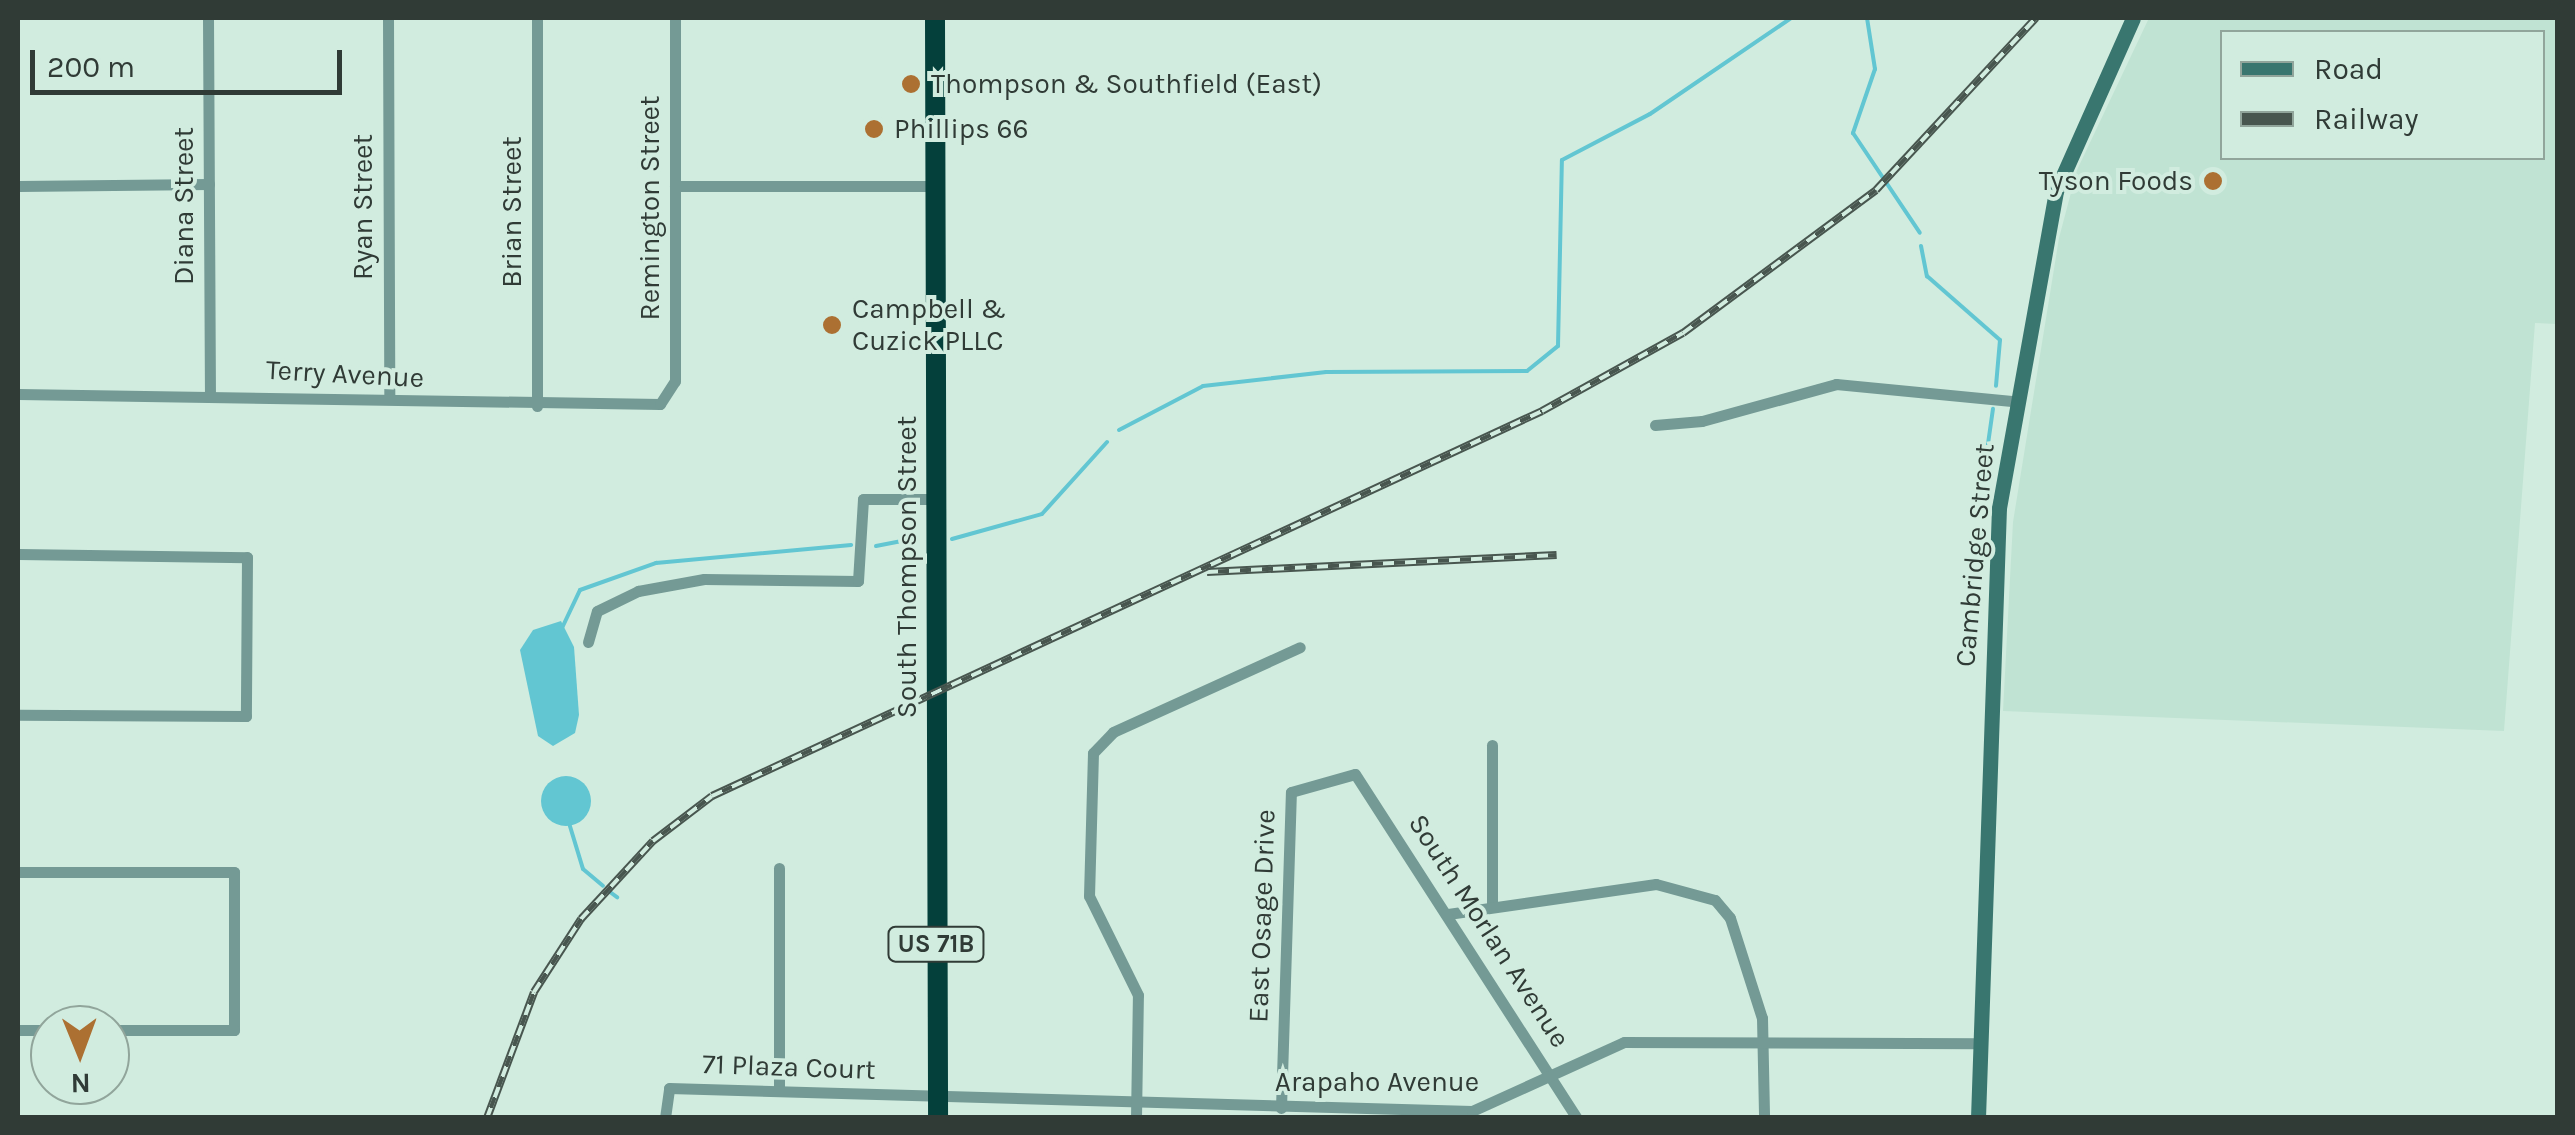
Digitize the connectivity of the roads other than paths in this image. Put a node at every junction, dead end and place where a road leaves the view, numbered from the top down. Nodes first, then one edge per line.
1 (208, 18) edge
2 (388, 18) edge
3 (536, 18) edge
4 (675, 18) edge
5 (935, 18) edge
6 (2133, 18) edge
7 (209, 184) junction
8 (18, 186) edge
9 (675, 186) junction
10 (934, 186) junction
11 (18, 394) edge
12 (210, 395) junction
13 (389, 397) junction
14 (668, 398) joint
15 (2014, 401) junction
16 (537, 406) junction
17 (1655, 425) dead end
18 (934, 500) junction
19 (18, 554) edge
20 (588, 642) dead end
21 (1300, 647) dead end
22 (18, 715) edge
23 (1492, 745) dead end
24 (1356, 774) joint
25 (779, 868) dead end
26 (18, 872) edge
27 (1492, 905) junction
28 (1448, 914) junction
29 (130, 1030) edge
30 (1764, 1041) junction
31 (1980, 1042) junction
32 (1551, 1076) junction
33 (779, 1090) junction
34 (938, 1108) edge
35 (1275, 1111) edge
36 (1136, 1112) edge
37 (1423, 1114) edge
38 (1764, 1117) edge
39 (665, 1118) edge
40 (1576, 1118) edge
41 (1978, 1118) edge

1 - 7 street, Diana Street
2 - 13 street, Ryan Street
3 - 16 street, Brian Street
4 - 9 street, Remington Street
5 - 10 highway, South Thompson Street / US 71B
6 - 15 street, Cambridge Street
7 - 8 street
7 - 12 street, Diana Street
9 - 10 street
9 - 14 street, Remington Street
10 - 18 highway, South Thompson Street / US 71B
11 - 12 street, Terry Avenue
12 - 13 street, Terry Avenue
13 - 16 street, Terry Avenue
14 - 16 street, Terry Avenue
15 - 17 street
15 - 31 street, Cambridge Street
18 - 20 street
18 - 34 highway, South Thompson Street / US 71B
19 - 22 street
21 - 36 street
23 - 27 street
24 - 28 street, South Morlan Avenue
24 - 35 street, East Osage Drive
25 - 33 street
26 - 29 street
27 - 28 street
27 - 30 street
28 - 32 street, South Morlan Avenue
30 - 31 street, Arapaho Avenue
30 - 32 street, Arapaho Avenue
30 - 38 street
31 - 41 street, Cambridge Street
32 - 37 street, Arapaho Avenue
32 - 40 street, South Morlan Avenue
33 - 34 street, 71 Plaza Court
33 - 39 street, 71 Plaza Court
34 - 36 street, Arapaho Avenue
35 - 36 street, Arapaho Avenue
35 - 37 street, Arapaho Avenue

